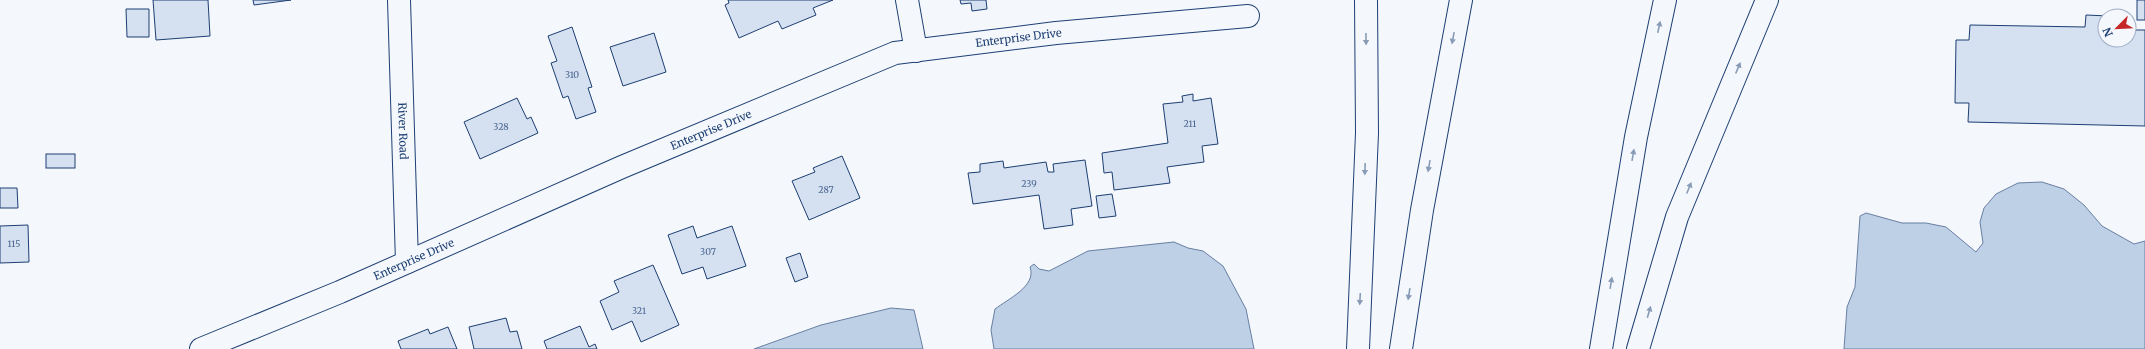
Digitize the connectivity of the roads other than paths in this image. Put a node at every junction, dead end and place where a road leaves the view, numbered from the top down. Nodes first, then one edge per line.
1 (399, 0) edge
2 (907, 0) edge
3 (1366, 0) edge
4 (1461, 0) edge
5 (1665, 0) edge
6 (1767, 0) edge
7 (1248, 16) dead end
8 (916, 51) junction
9 (407, 262) junction
10 (201, 349) edge
11 (1358, 349) edge
12 (1401, 349) edge
13 (1601, 349) edge
14 (1638, 349) edge

1 - 9 main road, River Road
2 - 8 main road
3 -> 11 main road
4 -> 12 main road
13 -> 5 main road
14 -> 6 main road
7 - 8 main road, Enterprise Drive
8 - 9 main road, Enterprise Drive
9 - 10 main road, Enterprise Drive

